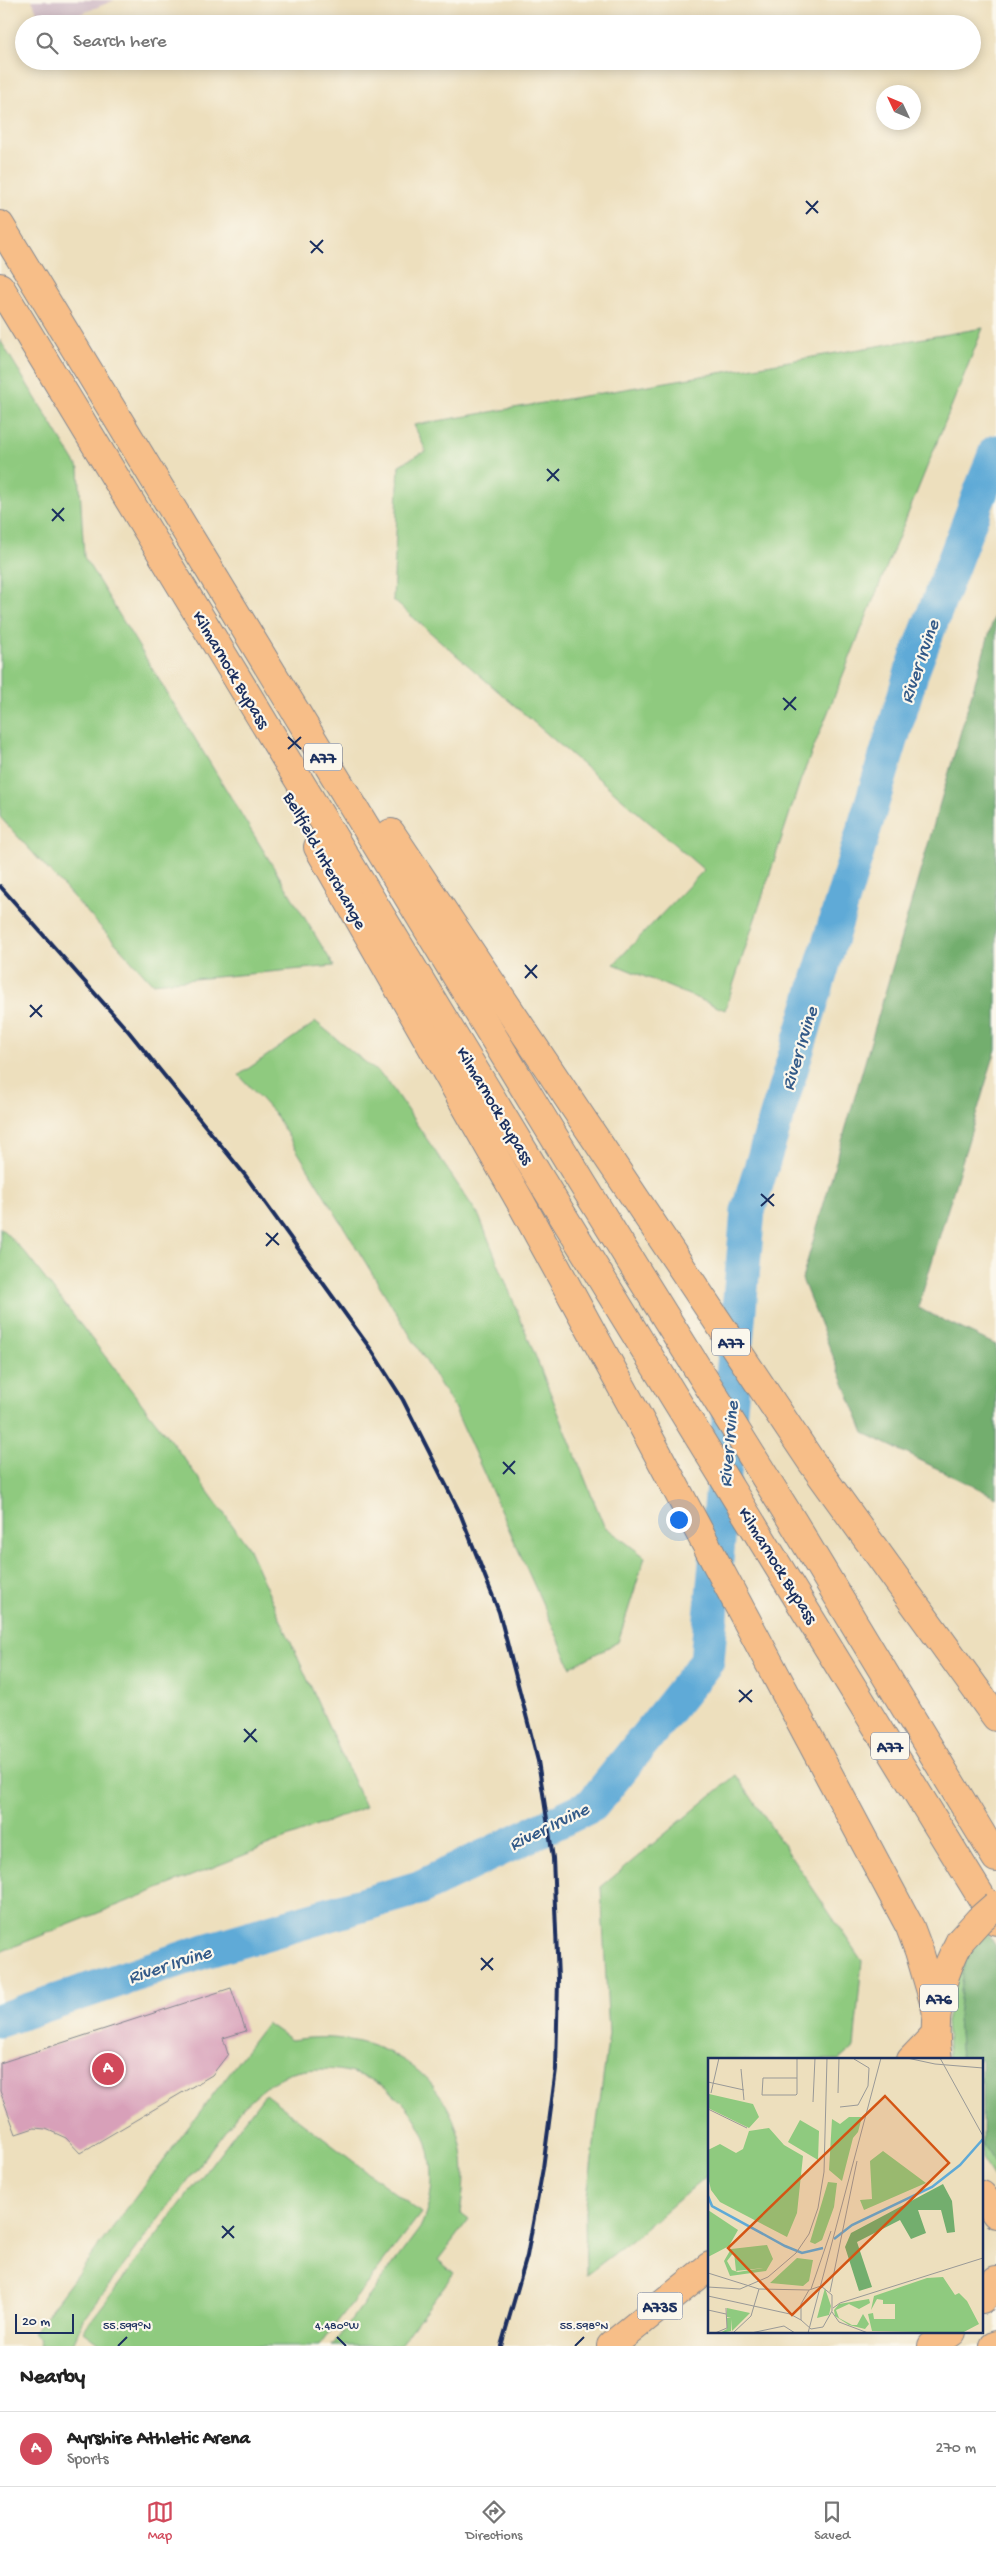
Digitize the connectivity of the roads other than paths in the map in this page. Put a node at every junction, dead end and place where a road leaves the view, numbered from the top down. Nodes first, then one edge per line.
1 (0, 224) edge
2 (0, 287) edge
3 (166, 498) junction
4 (140, 515) junction
5 (996, 1717) edge
6 (996, 1858) edge
7 (996, 1905) edge
8 (996, 1921) edge
9 (936, 2036) edge
10 (913, 2058) edge
11 (984, 2197) edge
12 (996, 2214) edge
13 (708, 2268) edge
14 (996, 2280) edge
15 (984, 2297) edge
16 (949, 2334) edge
17 (611, 2346) edge
18 (932, 2346) edge

1 - 3 main road, Kilmarnock Bypass / A77
2 - 4 main road, Kilmarnock Bypass / A77
3 - 5 main road, A77
3 - 6 main road, Kilmarnock Bypass / A77
4 - 8 main road, Kilmarnock Bypass / A77
4 - 9 main road, Bellfield Interchange / A77
7 - 9 main road, A76, bridge
9 - 10 main road
11 - 12 main road
13 - 17 main road, A735
14 - 15 main road
16 - 18 main road

